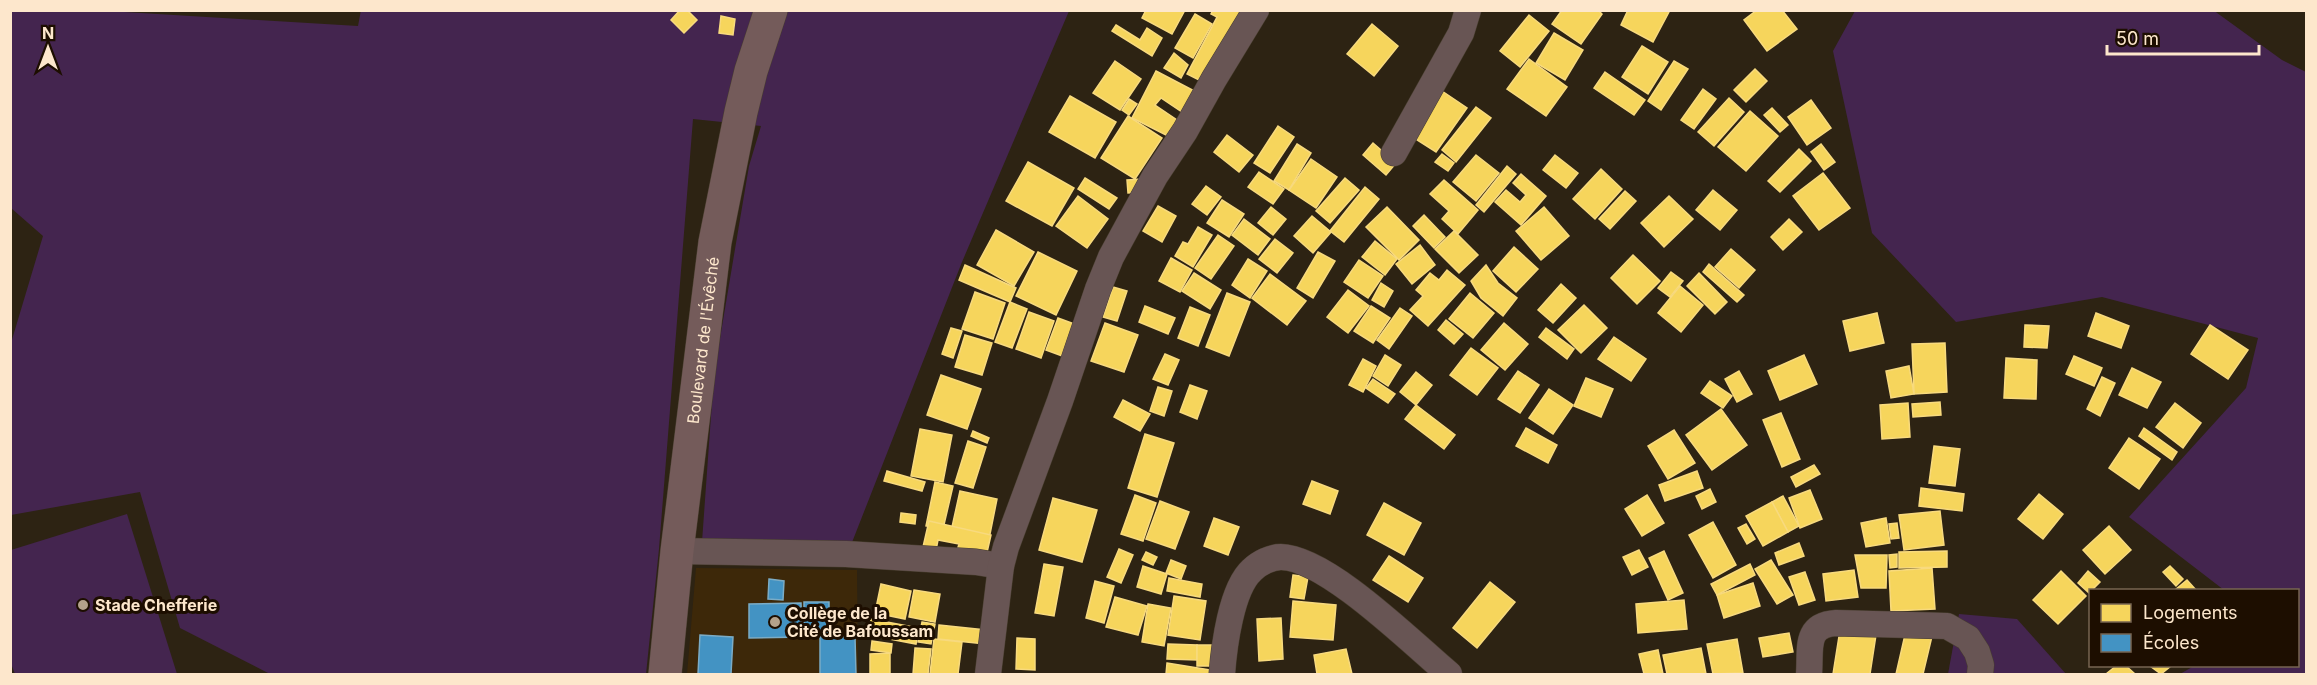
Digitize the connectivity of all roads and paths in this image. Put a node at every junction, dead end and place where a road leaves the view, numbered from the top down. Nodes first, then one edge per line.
1 (771, 10) edge
2 (1256, 10) edge
3 (1467, 10) edge
4 (1394, 153) dead end
5 (677, 551) junction
6 (1001, 566) junction
7 (665, 675) edge
8 (988, 675) edge
9 (1222, 675) edge
10 (1449, 675) edge
11 (1809, 675) edge
12 (1980, 675) edge

1 - 5 main road, Boulevard de l'Évêché
2 - 6 street
3 - 4 street
5 - 6 street
5 - 7 main road, Boulevard de l'Évêché
6 - 8 street
9 - 10 street
11 - 12 street

